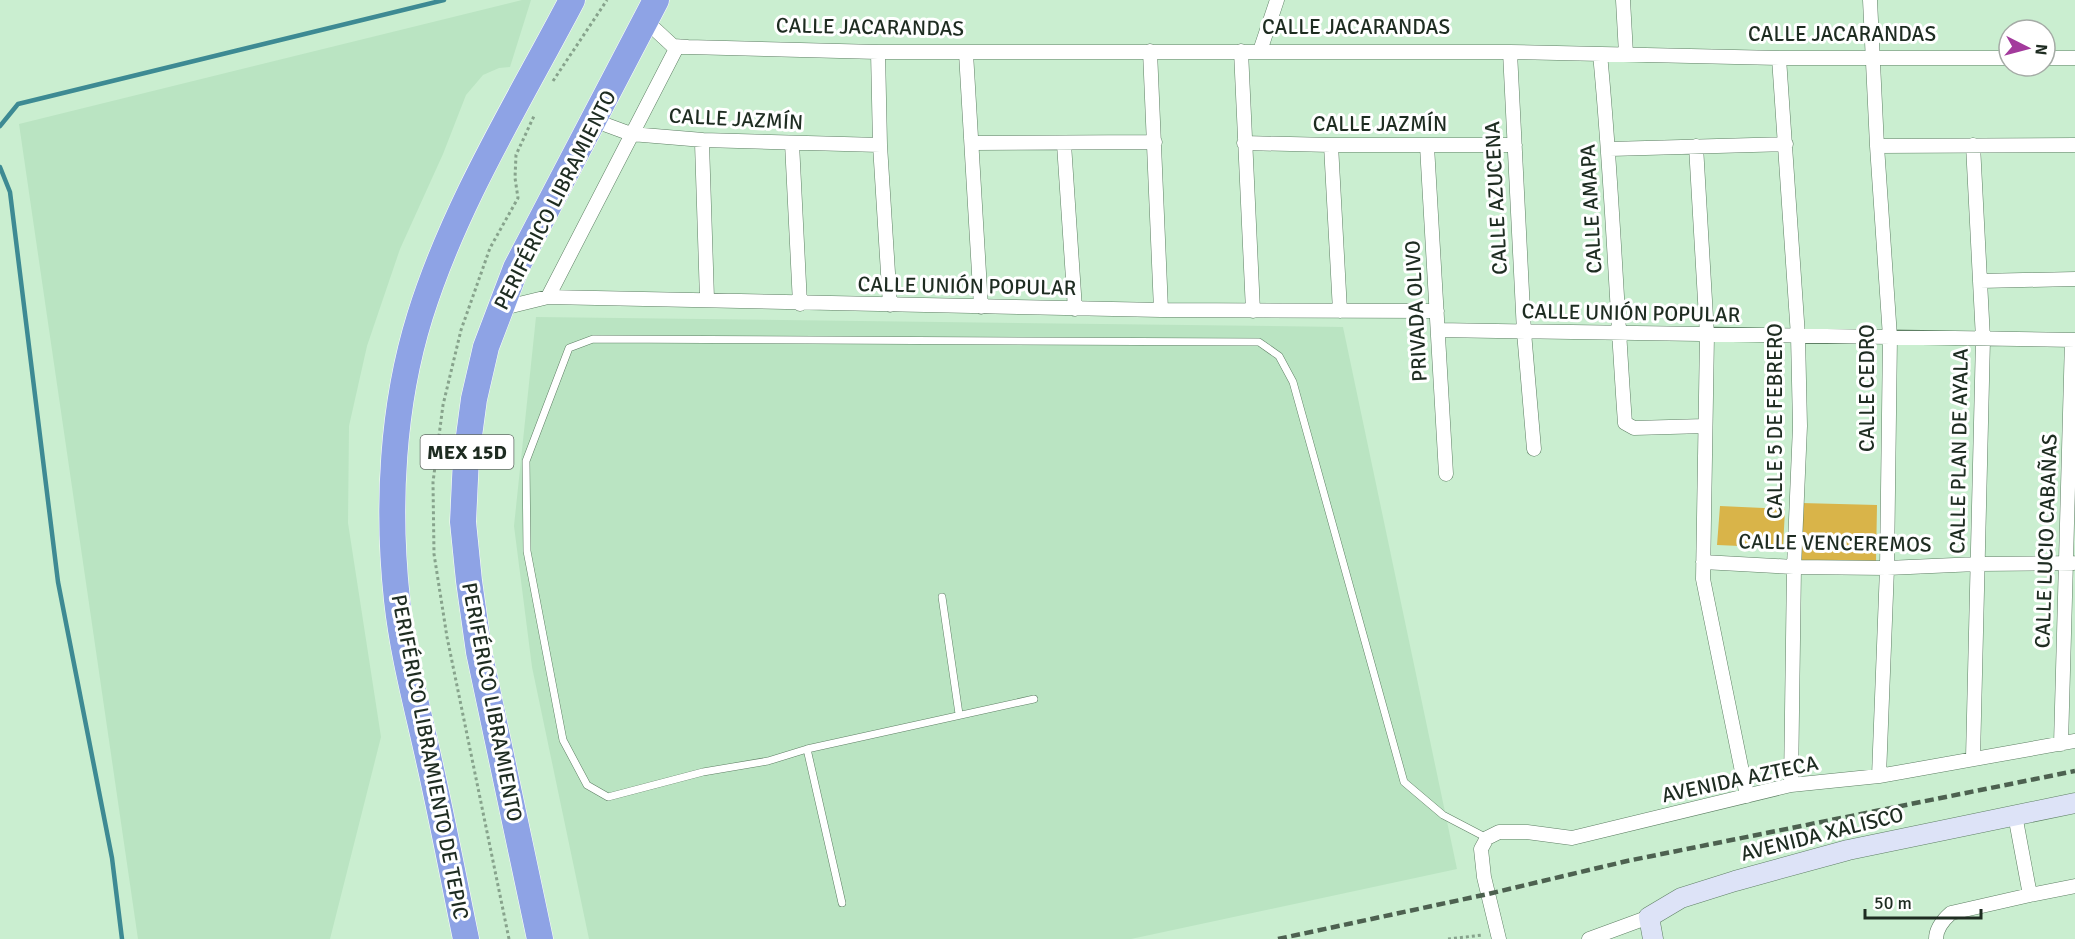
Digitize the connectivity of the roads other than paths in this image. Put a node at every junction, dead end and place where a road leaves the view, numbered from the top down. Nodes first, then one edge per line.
1 (572, 0) edge
2 (1276, 0) edge
3 (1623, 0) edge
4 (1870, 0) edge
5 (652, 10) edge
6 (677, 47) junction
7 (1150, 51) junction
8 (1240, 51) junction
9 (1260, 51) junction
10 (878, 52) junction
11 (1510, 52) junction
12 (966, 53) junction
13 (1600, 54) junction
14 (1626, 54) junction
15 (1779, 58) junction
16 (1872, 58) junction
17 (1997, 58) edge
18 (2057, 58) edge
19 (2075, 58) edge
20 (593, 120) junction
21 (631, 134) junction
22 (703, 140) junction
23 (1155, 142) junction
24 (792, 143) junction
25 (973, 143) junction
26 (1244, 143) junction
27 (1064, 144) junction
28 (1786, 144) junction
29 (880, 145) junction
30 (1515, 145) junction
31 (1973, 145) junction
32 (2075, 145) edge
33 (1331, 146) junction
34 (1427, 146) junction
35 (1695, 146) junction
36 (1877, 146) junction
37 (1610, 149) junction
38 (2075, 279) edge
39 (1980, 281) junction
40 (548, 297) junction
41 (707, 299) junction
42 (800, 304) junction
43 (890, 305) junction
44 (981, 307) junction
45 (499, 309) junction
46 (1075, 309) junction
47 (1161, 310) junction
48 (1253, 311) junction
49 (1340, 311) junction
50 (1437, 311) junction
51 (1438, 330) junction
52 (1524, 332) junction
53 (1618, 334) junction
54 (1707, 335) junction
55 (1798, 336) junction
56 (1890, 337) junction
57 (1983, 339) junction
58 (2073, 340) edge
59 (1705, 426) junction
60 (1534, 449) dead end
61 (1446, 474) dead end
62 (1703, 562) junction
63 (2071, 563) edge
64 (1977, 564) junction
65 (1794, 567) junction
66 (1887, 568) junction
67 (942, 597) dead end
68 (1034, 699) dead end
69 (959, 714) junction
70 (2068, 742) edge
71 (807, 749) junction
72 (1973, 758) junction
73 (1879, 776) junction
74 (1791, 785) junction
75 (1747, 796) junction
76 (2075, 803) edge
77 (2015, 815) junction
78 (1487, 838) junction
79 (2075, 886) edge
80 (2030, 895) junction
81 (842, 903) dead end
82 (1649, 917) junction
83 (1498, 936) edge
84 (466, 939) edge
85 (540, 939) edge
86 (1589, 939) edge
87 (1653, 939) edge
88 (1936, 939) edge

1 - 84 highway, PERIFÉRICO LIBRAMIENTO DE TEPIC / MEX 15D
2 - 9 street
3 - 14 street
4 - 16 street, CALLE CEDRO
5 - 6 street
5 - 20 highway, PERIFÉRICO LIBRAMIENTO / MEX 15D
6 - 10 street, CALLE JACARANDAS
6 - 21 street
7 - 8 street, CALLE JACARANDAS
7 - 12 street, CALLE JACARANDAS
7 - 23 street
8 - 9 street, CALLE JACARANDAS
8 - 26 street
9 - 11 street, CALLE JACARANDAS
10 - 12 street, CALLE JACARANDAS
10 - 29 street
11 - 13 street, CALLE JACARANDAS
11 - 30 street, CALLE AZUCENA
12 - 25 street
13 - 14 street, CALLE JACARANDAS
13 - 37 street, CALLE AMAPA
14 - 15 street, CALLE JACARANDAS
15 - 16 street, CALLE JACARANDAS
15 - 28 street, CALLE 5 DE FEBRERO
16 - 17 street, CALLE JACARANDAS
16 - 36 street, CALLE CEDRO
18 - 19 street
20 - 21 street, CALLE JAZMÍN
20 - 45 highway, PERIFÉRICO LIBRAMIENTO / MEX 15D
21 - 22 street, CALLE JAZMÍN
21 - 40 street
22 - 24 street, CALLE JAZMÍN
22 - 41 street
23 - 27 street
23 - 47 street
24 - 29 street, CALLE JAZMÍN
24 - 42 street
25 - 27 street
25 - 44 street
26 - 33 street, CALLE JAZMÍN
26 - 48 street
27 - 46 street
28 - 35 street
28 - 55 street, CALLE 5 DE FEBRERO
29 - 43 street
30 - 34 street, CALLE JAZMÍN
30 - 52 street, CALLE AZUCENA
31 - 32 street
31 - 36 street
31 - 39 street, CALLE PLAN DE AYALA
33 - 34 street, CALLE JAZMÍN
33 - 49 street
34 - 50 street, PRIVADA OLIVO
35 - 37 street
35 - 54 street
36 - 56 street, CALLE CEDRO
37 - 53 street, CALLE AMAPA
38 - 39 street
39 - 57 street, CALLE PLAN DE AYALA
40 - 41 street, CALLE UNIÓN POPULAR
40 - 45 street, CALLE UNIÓN POPULAR
41 - 42 street, CALLE UNIÓN POPULAR
42 - 43 street, CALLE UNIÓN POPULAR
43 - 44 street, CALLE UNIÓN POPULAR
44 - 46 street, CALLE UNIÓN POPULAR
45 - 85 highway, PERIFÉRICO LIBRAMIENTO / MEX 15D
46 - 47 street, CALLE UNIÓN POPULAR
47 - 48 street, CALLE UNIÓN POPULAR
48 - 49 street, CALLE UNIÓN POPULAR
49 - 50 street, CALLE UNIÓN POPULAR
50 - 51 street, PRIVADA OLIVO
51 - 52 street, CALLE UNIÓN POPULAR
51 - 61 street, PRIVADA OLIVO
52 - 53 street, CALLE UNIÓN POPULAR
52 - 60 street, CALLE AZUCENA
53 - 54 street, CALLE UNIÓN POPULAR
53 - 59 street, CALLE AMAPA
54 - 55 street, CALLE UNIÓN POPULAR
54 - 59 street
55 - 56 street, CALLE UNIÓN POPULAR
55 - 65 street, CALLE 5 DE FEBRERO
56 - 57 street, CALLE UNIÓN POPULAR
56 - 66 street, CALLE CEDRO
57 - 58 street, CALLE UNIÓN POPULAR
57 - 64 street, CALLE PLAN DE AYALA
58 - 63 street, CALLE LUCIO CABAÑAS
59 - 62 street
62 - 65 street, CALLE VENCEREMOS
62 - 75 street
63 - 64 street, CALLE VENCEREMOS
63 - 70 street, CALLE LUCIO CABAÑAS
64 - 66 street, CALLE VENCEREMOS
64 - 72 street, CALLE PLAN DE AYALA
65 - 66 street, CALLE VENCEREMOS
65 - 74 street, CALLE 5 DE FEBRERO
66 - 73 street, CALLE CEDRO
67 - 69 lane
68 - 69 lane
69 - 71 lane
70 - 72 street, AVENIDA AZTECA
71 - 78 lane
71 - 81 lane
72 - 73 street, AVENIDA AZTECA
73 - 74 street, AVENIDA AZTECA
74 - 75 street, AVENIDA AZTECA
75 - 78 street, AVENIDA AZTECA
76 - 77 street, AVENIDA XALISCO
77 - 80 street
77 - 82 street, AVENIDA XALISCO
78 - 83 street
79 - 80 street
80 - 88 street
82 - 86 street, AVENIDA XALISCO
82 - 87 street

